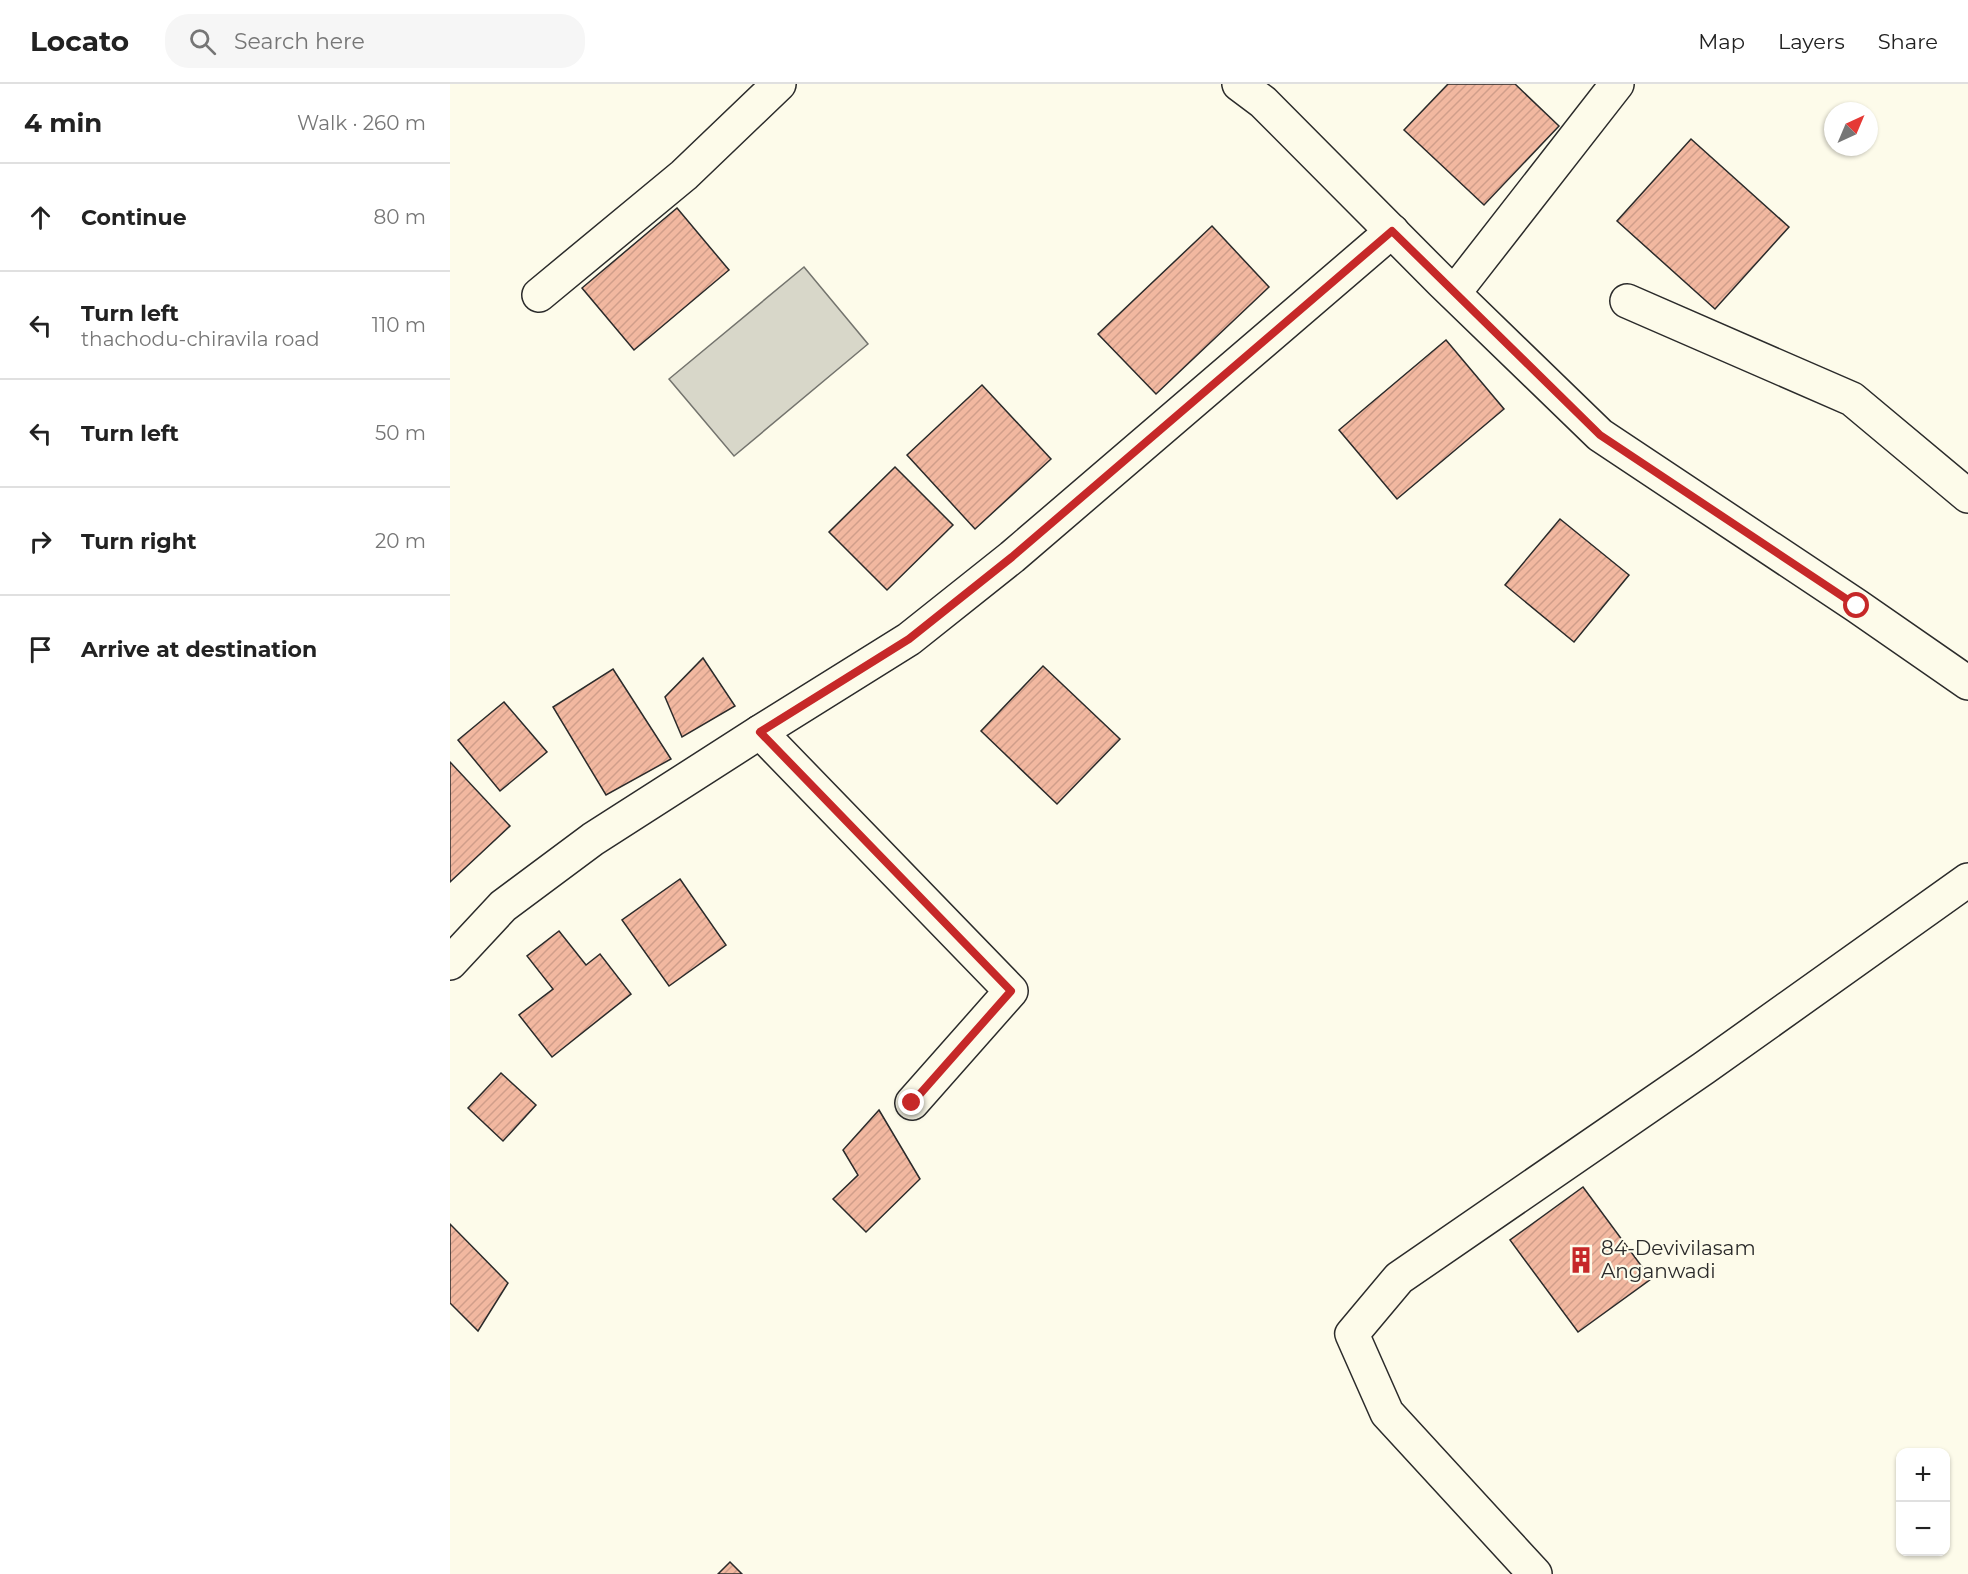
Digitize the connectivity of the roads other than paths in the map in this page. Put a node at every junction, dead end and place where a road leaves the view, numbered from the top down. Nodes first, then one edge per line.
1 (779, 84) edge
2 (1239, 84) edge
3 (1617, 84) edge
4 (1392, 231) junction
5 (1454, 293) junction
6 (539, 295) dead end
7 (1627, 301) dead end
8 (1968, 496) edge
9 (1968, 683) edge
10 (760, 732) junction
11 (1968, 880) edge
12 (450, 963) edge
13 (912, 1103) dead end
14 (1534, 1574) edge

1 - 6 street
2 - 4 street
3 - 5 street
4 - 5 street
4 - 10 street
5 - 9 street
7 - 8 street
10 - 12 street
10 - 13 street
11 - 14 street

